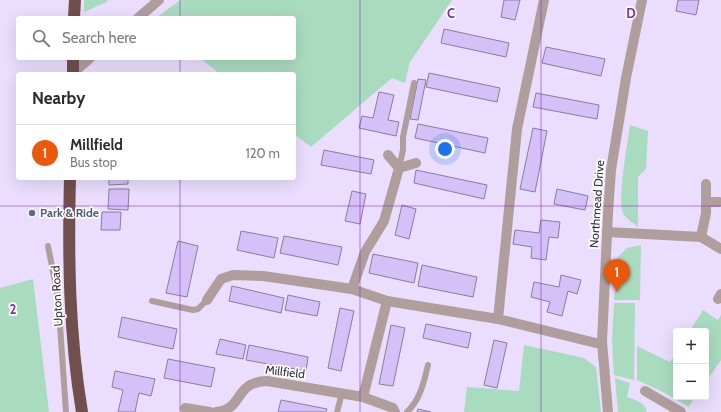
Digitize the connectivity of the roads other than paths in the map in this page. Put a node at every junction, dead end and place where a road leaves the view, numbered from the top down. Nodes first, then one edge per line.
1 (75, 0) edge
2 (159, 0) edge
3 (544, 0) edge
4 (642, 0) edge
5 (74, 16) edge
6 (140, 16) edge
7 (73, 60) edge
8 (88, 60) edge
9 (73, 72) edge
10 (74, 72) edge
11 (414, 84) dead end
12 (388, 155) dead end
13 (416, 163) dead end
14 (399, 168) junction
15 (70, 180) edge
16 (706, 184) dead end
17 (706, 202) junction
18 (719, 202) dead end
19 (607, 232) junction
20 (701, 238) junction
21 (48, 246) dead end
22 (721, 249) edge
23 (352, 289) junction
24 (207, 300) joint
25 (152, 301) dead end
26 (387, 301) junction
27 (498, 319) junction
28 (602, 342) junction
29 (428, 365) dead end
30 (645, 391) dead end
31 (342, 393) junction
32 (363, 397) junction
33 (182, 410) edge
34 (66, 412) edge
35 (82, 412) edge
36 (210, 412) edge
37 (216, 412) edge
38 (337, 412) edge
39 (395, 412) edge
40 (407, 412) edge
41 (608, 412) edge
42 (681, 412) edge

1 - 5 highway
2 - 6 street
3 - 27 street
4 - 19 street, Northmead Drive
7 - 9 highway
8 - 10 street
11 - 14 lane
12 - 14 street
13 - 14 street
14 - 23 street
15 - 35 highway, Upton Road
16 - 17 street
17 - 18 street
17 - 20 street
19 - 20 street
19 - 28 street, Northmead Drive
20 - 22 street
21 - 34 lane
23 - 24 street
23 - 26 street
24 - 25 lane
26 - 27 street
26 - 32 street
27 - 28 street
28 - 41 street, Northmead Drive
29 - 40 lane
30 - 42 street
31 - 32 street, Millfield
31 - 37 street, Millfield
31 - 38 lane
32 - 39 street, Millfield
33 - 36 street

